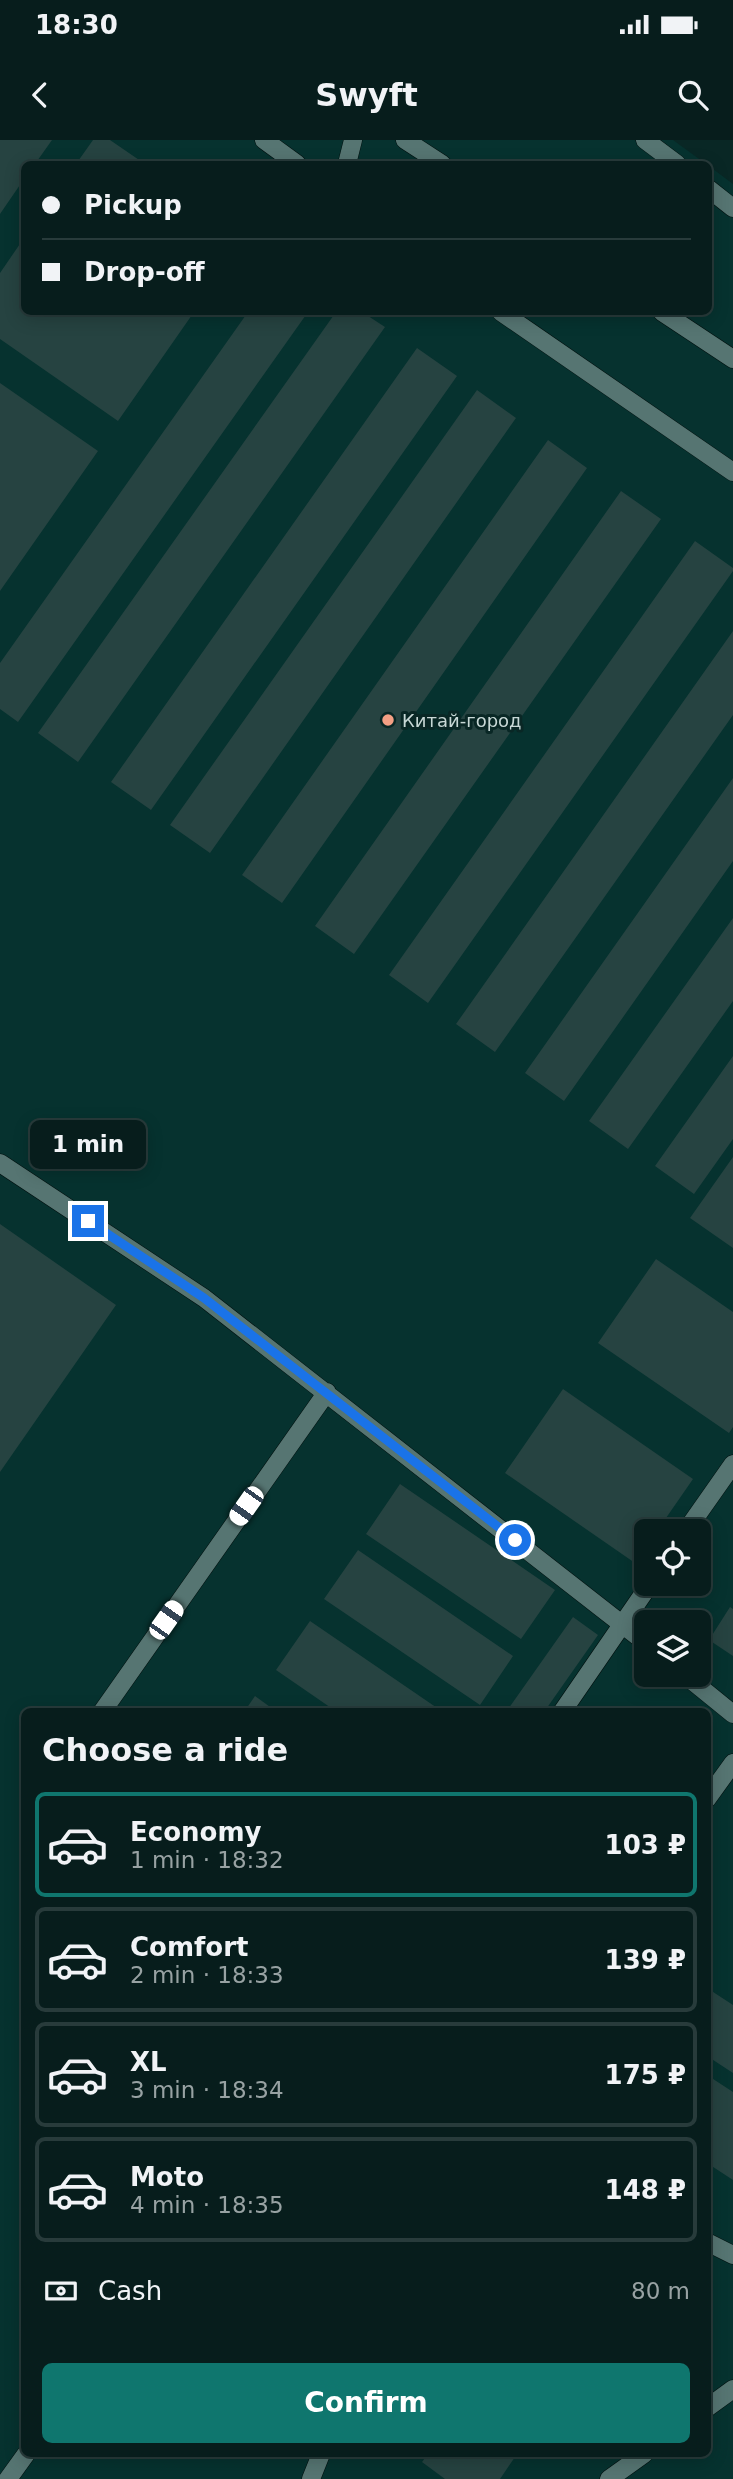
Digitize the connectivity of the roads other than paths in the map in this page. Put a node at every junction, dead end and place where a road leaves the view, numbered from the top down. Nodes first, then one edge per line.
1 (264, 140) edge
2 (353, 140) edge
3 (405, 140) edge
4 (645, 140) edge
5 (293, 161) edge
6 (347, 161) edge
7 (437, 161) edge
8 (673, 161) edge
9 (712, 191) edge
10 (733, 208) edge
11 (505, 315) edge
12 (667, 315) edge
13 (733, 359) edge
14 (733, 472) edge
15 (0, 1163) edge
16 (327, 1392) junction
17 (733, 1464) edge
18 (694, 1519) edge
19 (642, 1596) edge
20 (622, 1624) junction
21 (634, 1634) edge
22 (700, 1687) edge
23 (105, 1708) edge
24 (565, 1708) edge
25 (733, 1714) edge
26 (733, 1763) edge
27 (711, 1793) edge
28 (711, 2244) edge
29 (733, 2255) edge
30 (733, 2389) edge
31 (711, 2405) edge
32 (24, 2457) edge
33 (320, 2457) edge
34 (640, 2457) edge
35 (8, 2479) edge
36 (311, 2479) edge
37 (609, 2479) edge

1 - 5 lane
2 - 6 lane
3 - 7 lane
4 - 8 lane
9 - 10 lane
11 - 14 lane
12 - 13 lane
15 - 16 lane
16 - 20 lane
16 - 23 lane
17 - 18 lane
19 - 20 lane
20 - 21 lane
20 - 24 lane
22 - 25 lane
26 - 27 lane
28 - 29 lane
30 - 31 lane
32 - 35 lane
33 - 36 lane
34 - 37 lane

